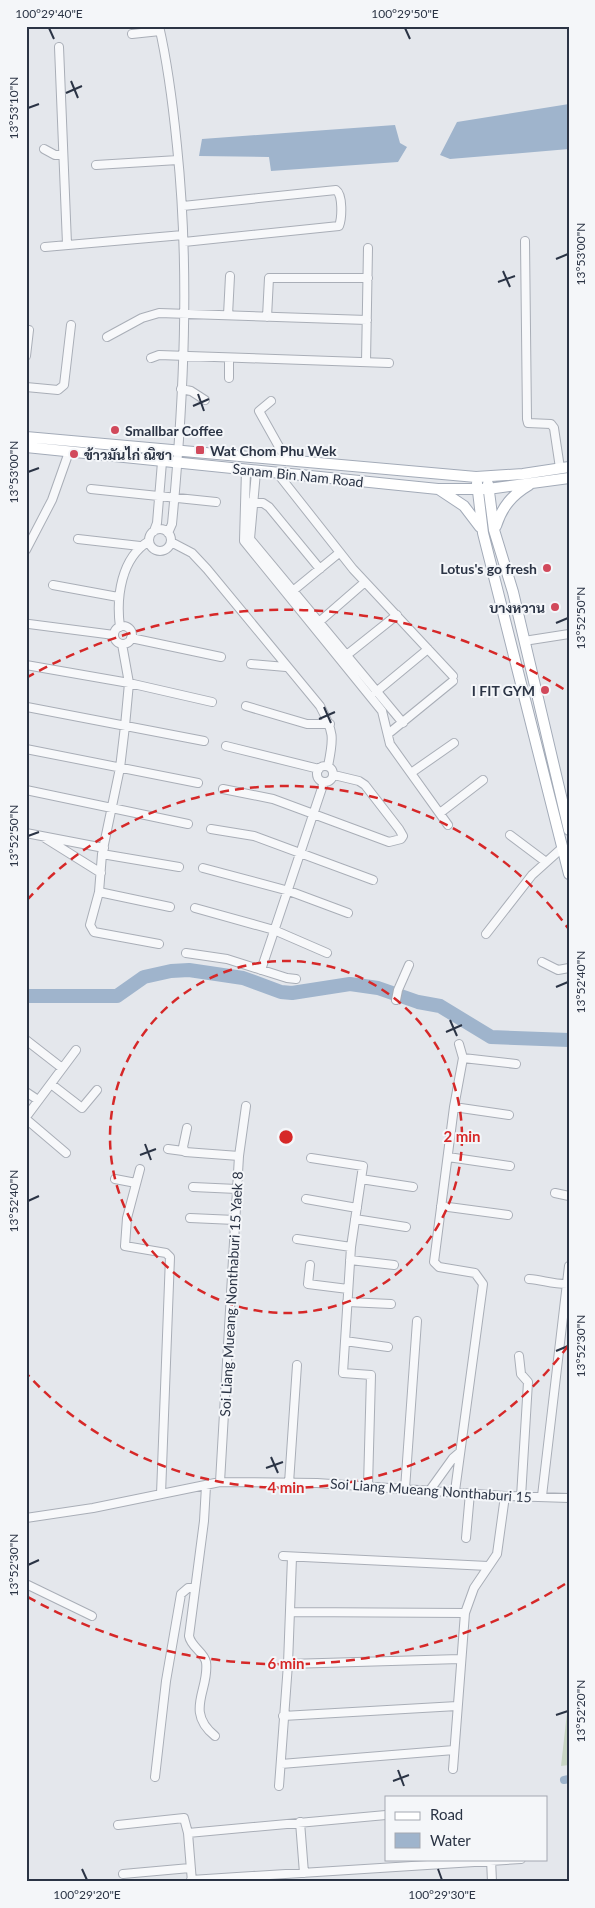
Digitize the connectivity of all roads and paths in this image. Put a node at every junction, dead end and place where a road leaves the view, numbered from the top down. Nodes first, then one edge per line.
1 (160, 29) edge
2 (132, 34) dead end
3 (59, 47) dead end
4 (44, 149) dead end
5 (63, 155) junction
6 (178, 160) junction
7 (96, 165) dead end
8 (183, 206) junction
9 (183, 238) junction
10 (525, 241) dead end
11 (66, 244) junction
12 (45, 247) dead end
13 (368, 248) dead end
14 (230, 276) dead end
15 (368, 278) junction
16 (184, 314) junction
17 (228, 315) junction
18 (267, 317) junction
19 (367, 320) junction
20 (72, 324) dead end
21 (29, 330) dead end
22 (107, 337) dead end
23 (26, 356) edge
24 (183, 357) junction
25 (151, 358) dead end
26 (228, 359) junction
27 (366, 362) junction
28 (389, 363) dead end
29 (229, 378) dead end
30 (26, 387) edge
31 (181, 389) junction
32 (205, 400) dead end
33 (270, 401) dead end
34 (26, 437) edge
35 (26, 447) edge
36 (178, 451) junction
37 (69, 452) junction
38 (237, 456) junction
39 (256, 458) junction
40 (287, 461) junction
41 (162, 462) junction
42 (178, 464) junction
43 (564, 468) edge
44 (235, 469) junction
45 (251, 471) junction
46 (278, 474) junction
47 (476, 477) junction
48 (487, 478) junction
49 (569, 478) edge
50 (532, 483) junction
51 (91, 489) dead end
52 (438, 489) junction
53 (488, 489) junction
54 (477, 490) junction
55 (159, 496) junction
56 (174, 497) junction
57 (216, 502) dead end
58 (246, 502) junction
59 (255, 503) junction
60 (494, 530) junction
61 (154, 531) junction
62 (168, 533) junction
63 (483, 533) junction
64 (78, 539) dead end
65 (247, 540) junction
66 (149, 541) junction
67 (171, 542) junction
68 (140, 546) junction
69 (26, 550) edge
70 (339, 553) junction
71 (320, 569) junction
72 (278, 578) junction
73 (365, 582) junction
74 (53, 586) dead end
75 (294, 590) junction
76 (118, 597) junction
77 (396, 615) junction
78 (319, 622) junction
79 (29, 624) dead end
80 (120, 627) junction
81 (569, 634) edge
82 (114, 635) junction
83 (131, 638) junction
84 (524, 641) junction
85 (122, 644) junction
86 (428, 649) junction
87 (221, 657) dead end
88 (344, 657) junction
89 (251, 664) dead end
90 (26, 665) edge
91 (286, 667) junction
92 (128, 683) junction
93 (376, 692) junction
94 (212, 702) dead end
95 (246, 706) dead end
96 (27, 707) edge
97 (385, 710) junction
98 (403, 723) junction
99 (330, 724) junction
100 (125, 726) junction
101 (388, 734) junction
102 (204, 741) dead end
103 (454, 743) dead end
104 (226, 746) dead end
105 (26, 749) edge
106 (328, 766) junction
107 (120, 768) junction
108 (319, 770) junction
109 (411, 773) junction
110 (334, 775) junction
111 (483, 780) dead end
112 (324, 782) junction
113 (198, 783) dead end
114 (223, 789) dead end
115 (26, 790) edge
116 (564, 795) edge
117 (110, 809) junction
118 (315, 813) junction
119 (440, 813) junction
120 (188, 824) dead end
121 (448, 825) dead end
122 (211, 829) dead end
123 (569, 830) edge
124 (26, 833) edge
125 (510, 835) dead end
126 (43, 837) junction
127 (562, 848) junction
128 (103, 850) junction
129 (302, 852) junction
130 (546, 862) junction
131 (180, 867) dead end
132 (204, 868) dead end
133 (100, 874) junction
134 (569, 874) edge
135 (373, 880) dead end
136 (289, 891) junction
137 (100, 892) junction
138 (170, 907) dead end
139 (195, 908) dead end
140 (348, 914) dead end
141 (274, 930) junction
142 (486, 934) dead end
143 (159, 944) dead end
144 (186, 953) dead end
145 (327, 953) dead end
146 (542, 962) dead end
147 (410, 965) dead end
148 (569, 968) edge
149 (261, 970) junction
150 (296, 979) dead end
151 (397, 996) dead end
152 (26, 1040) edge
153 (459, 1044) dead end
154 (76, 1050) dead end
155 (463, 1058) junction
156 (516, 1064) dead end
157 (62, 1068) junction
158 (51, 1084) junction
159 (98, 1090) dead end
160 (26, 1092) edge
161 (38, 1100) junction
162 (246, 1106) dead end
163 (454, 1107) junction
164 (509, 1115) dead end
165 (26, 1118) edge
166 (187, 1128) dead end
167 (168, 1149) dead end
168 (183, 1151) junction
169 (66, 1153) dead end
170 (239, 1156) junction
171 (448, 1157) junction
172 (311, 1158) dead end
173 (510, 1166) dead end
174 (140, 1169) dead end
175 (115, 1179) dead end
176 (361, 1179) junction
177 (136, 1183) junction
178 (193, 1187) dead end
179 (413, 1187) dead end
180 (237, 1189) junction
181 (555, 1193) dead end
182 (569, 1196) edge
183 (306, 1199) dead end
184 (441, 1206) junction
185 (357, 1208) junction
186 (508, 1215) dead end
187 (190, 1218) dead end
188 (355, 1219) junction
189 (235, 1220) junction
190 (406, 1227) dead end
191 (297, 1239) dead end
192 (351, 1247) junction
193 (350, 1260) junction
194 (310, 1265) dead end
195 (394, 1265) dead end
196 (569, 1266) edge
197 (529, 1279) dead end
198 (567, 1284) junction
199 (348, 1288) junction
200 (346, 1302) junction
201 (391, 1304) dead end
202 (417, 1322) dead end
203 (345, 1341) junction
204 (388, 1347) dead end
205 (519, 1356) dead end
206 (298, 1365) dead end
207 (460, 1452) junction
208 (220, 1482) junction
209 (289, 1483) junction
210 (206, 1486) junction
211 (368, 1486) junction
212 (405, 1488) junction
213 (430, 1490) junction
214 (455, 1491) junction
215 (470, 1493) junction
216 (161, 1494) junction
217 (505, 1496) junction
218 (542, 1496) junction
219 (521, 1497) junction
220 (569, 1498) edge
221 (26, 1518) edge
222 (466, 1538) dead end
223 (488, 1566) junction
224 (26, 1584) edge
225 (194, 1588) junction
226 (290, 1612) junction
227 (465, 1613) junction
228 (92, 1616) dead end
229 (460, 1659) junction
230 (288, 1664) junction
231 (457, 1706) junction
232 (283, 1716) junction
233 (215, 1736) dead end
234 (454, 1750) junction
235 (281, 1764) junction
236 (454, 1769) dead end
237 (155, 1777) dead end
238 (279, 1786) dead end
239 (385, 1815) edge
240 (300, 1822) junction
241 (118, 1825) dead end
242 (188, 1834) junction
243 (491, 1860) edge
244 (190, 1868) junction
245 (122, 1874) dead end
246 (304, 1874) junction
247 (192, 1881) edge
248 (492, 1882) edge

1 - 2 street
1 - 6 street
3 - 5 street
4 - 5 street
5 - 11 street
6 - 7 street
6 - 8 street
8 - 9 street
8 - 9 street
9 - 11 street
9 - 16 street
10 - 43 street
11 - 12 street
13 - 15 street
14 - 17 street
15 - 18 street
15 - 19 street
16 - 17 street
16 - 22 street
16 - 24 street
17 - 18 street
18 - 19 street
19 - 27 street
20 - 30 street
21 - 23 street
24 - 25 street
24 - 26 street
24 - 31 street
26 - 27 street
26 - 29 street
27 - 28 street
31 - 32 street
31 - 36 street
33 - 40 street
34 - 36 main road, Sanam Bin Nam Road
35 - 37 main road, Sanam Bin Nam Road
36 - 38 main road, Sanam Bin Nam Road
36 - 42 street
37 - 41 main road, Sanam Bin Nam Road
37 - 69 street
38 - 39 main road, Sanam Bin Nam Road
38 - 44 main road
39 - 40 main road, Sanam Bin Nam Road
39 - 45 main road
40 - 47 main road, Sanam Bin Nam Road
41 - 42 main road, Sanam Bin Nam Road
41 - 55 street
42 - 44 main road, Sanam Bin Nam Road
42 - 56 street
43 - 48 main road, Sanam Bin Nam Road
44 - 45 main road, Sanam Bin Nam Road
45 - 46 main road, Sanam Bin Nam Road
45 - 58 street
45 - 59 street
46 - 52 main road, Sanam Bin Nam Road
46 - 70 street
47 - 48 main road, Sanam Bin Nam Road
47 - 54 main road
48 - 53 main road
49 - 50 main road, Sanam Bin Nam Road
50 - 53 main road, Sanam Bin Nam Road
50 - 60 main road
51 - 55 street
52 - 54 main road, Sanam Bin Nam Road
52 - 63 main road
53 - 54 main road, Sanam Bin Nam Road
53 - 60 main road
54 - 63 main road
55 - 56 street
55 - 61 street
56 - 57 street
56 - 62 street
58 - 59 street
58 - 65 street
59 - 65 street
59 - 71 street
60 - 84 main road
61 - 62 street
61 - 66 street
62 - 67 street
63 - 127 main road
64 - 68 street
65 - 72 street
66 - 67 street
66 - 68 street
67 - 91 street
68 - 76 street
70 - 71 street
70 - 73 street
71 - 75 street
72 - 75 street
72 - 88 street
73 - 77 street
73 - 78 street
74 - 76 street
75 - 78 street
76 - 80 street
77 - 86 street
77 - 88 street
78 - 88 street
79 - 82 street
80 - 82 street
80 - 83 street
81 - 84 street
82 - 85 street
83 - 85 street
83 - 87 street
84 - 116 main road
85 - 92 street
86 - 93 street
86 - 98 street
88 - 93 street
88 - 97 street
89 - 91 street
90 - 92 street
91 - 99 street
92 - 94 street
92 - 100 street
93 - 97 street
95 - 99 street
96 - 100 street
97 - 98 street
97 - 101 street
98 - 101 street
99 - 106 street
100 - 102 street
100 - 107 street
101 - 109 street
103 - 109 street
104 - 108 street
105 - 107 street
106 - 108 street
106 - 110 street
107 - 113 street
107 - 117 street
108 - 112 street
109 - 119 street
110 - 112 street
110 - 118 street
111 - 119 street
112 - 118 street
114 - 118 street
115 - 117 street
116 - 123 main road
117 - 120 street
117 - 128 street
118 - 129 street
119 - 121 street
122 - 129 street
124 - 126 street
125 - 130 street
126 - 128 street
126 - 133 street
127 - 130 street
127 - 134 main road
128 - 131 street
128 - 133 street
129 - 135 street
129 - 136 street
130 - 142 street
132 - 136 street
133 - 137 street
136 - 140 street
136 - 141 street
137 - 138 street
137 - 143 street
139 - 141 street
141 - 145 street
141 - 149 street
144 - 149 street
146 - 148 street
147 - 151 street
149 - 150 street
152 - 157 street
153 - 155 street
154 - 157 street
155 - 156 street
155 - 163 street
157 - 158 street
158 - 159 street
158 - 161 street
160 - 161 street
161 - 165 street
162 - 170 street, Soi Liang Mueang Nonthaburi 15 Yaek 8
163 - 164 street
163 - 171 street
165 - 169 street
166 - 168 street
167 - 168 street
168 - 170 street
170 - 180 street, Soi Liang Mueang Nonthaburi 15 Yaek 8
171 - 173 street
171 - 184 street
172 - 176 street
174 - 177 street
175 - 177 street
176 - 179 street
176 - 185 street
177 - 216 street
178 - 180 street
180 - 189 street, Soi Liang Mueang Nonthaburi 15 Yaek 8
181 - 182 street
183 - 185 street
184 - 186 street
184 - 207 street
185 - 188 street
187 - 189 street
188 - 190 street
188 - 192 street
189 - 208 street, Soi Liang Mueang Nonthaburi 15 Yaek 8
191 - 192 street
192 - 193 street
193 - 195 street
193 - 199 street
194 - 199 street
196 - 198 street
197 - 198 street
198 - 218 street
199 - 200 street
200 - 201 street
200 - 203 street
202 - 212 street
203 - 204 street
203 - 211 street
205 - 219 street
206 - 209 street
207 - 213 street
207 - 214 street
208 - 209 street, Soi Liang Mueang Nonthaburi 15
208 - 210 street, Soi Liang Mueang Nonthaburi 15
209 - 211 street, Soi Liang Mueang Nonthaburi 15
210 - 216 street, Soi Liang Mueang Nonthaburi 15
210 - 225 street
211 - 212 street, Soi Liang Mueang Nonthaburi 15
212 - 213 street, Soi Liang Mueang Nonthaburi 15
213 - 214 street, Soi Liang Mueang Nonthaburi 15
214 - 215 street, Soi Liang Mueang Nonthaburi 15
215 - 217 street, Soi Liang Mueang Nonthaburi 15
215 - 222 street
216 - 221 street, Soi Liang Mueang Nonthaburi 15
217 - 219 street, Soi Liang Mueang Nonthaburi 15
217 - 223 street
218 - 219 street, Soi Liang Mueang Nonthaburi 15
218 - 220 street, Soi Liang Mueang Nonthaburi 15
223 - 226 street
223 - 227 street
224 - 228 street
225 - 233 street
225 - 237 street
226 - 227 street
226 - 230 street
227 - 229 street
229 - 230 street
229 - 231 street
230 - 232 street
231 - 232 street
231 - 234 street
232 - 235 street
234 - 235 street
234 - 236 street
235 - 238 street
239 - 240 street
240 - 242 street
240 - 246 street
241 - 242 street
242 - 244 street
243 - 246 street
243 - 248 street
244 - 245 street
244 - 247 street
246 - 247 street

